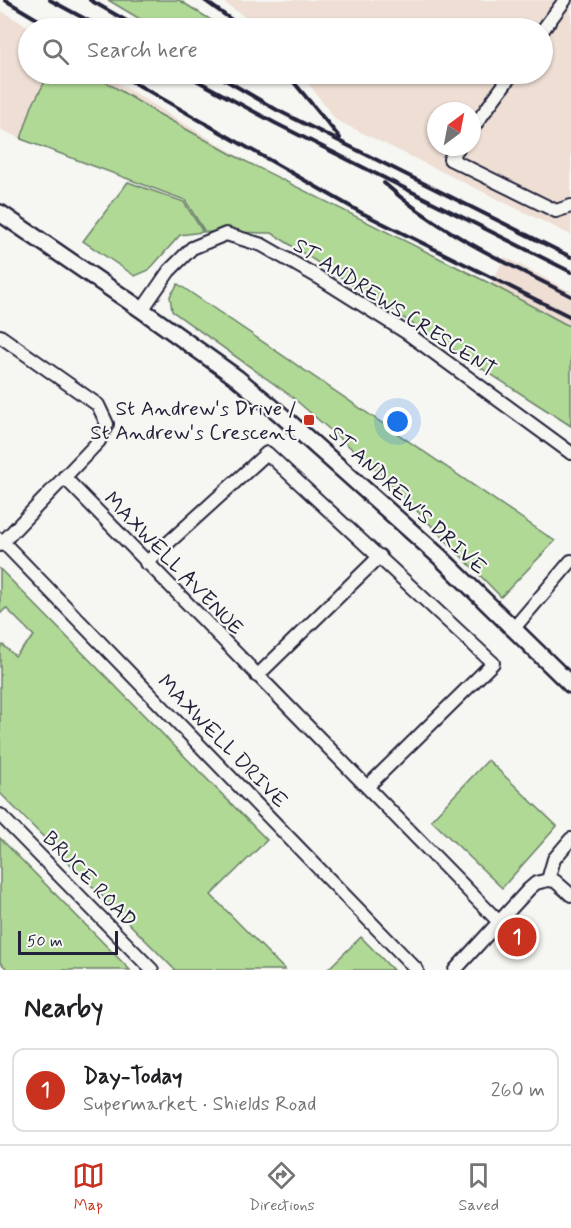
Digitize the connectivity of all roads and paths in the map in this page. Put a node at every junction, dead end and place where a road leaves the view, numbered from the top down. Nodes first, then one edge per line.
1 (565, 0) edge
2 (552, 18) edge
3 (505, 84) edge
4 (481, 117) edge
5 (452, 156) edge
6 (571, 207) edge
7 (0, 213) edge
8 (142, 310) junction
9 (0, 336) edge
10 (571, 453) edge
11 (64, 477) junction
12 (1, 542) edge
13 (380, 556) junction
14 (571, 561) edge
15 (146, 563) junction
16 (514, 628) junction
17 (554, 668) junction
18 (257, 676) junction
19 (571, 680) edge
20 (571, 686) edge
21 (368, 786) junction
22 (0, 815) edge
23 (571, 839) edge
24 (548, 880) junction
25 (571, 895) edge
26 (498, 921) junction
27 (152, 970) edge
28 (417, 970) edge
29 (454, 970) edge

1 - 2 street
3 - 4 street
5 - 6 street
7 - 8 street, ST ANDREW'S DRIVE
8 - 10 street, ST ANDREWS CRESCENT
8 - 16 street, ST ANDREW'S DRIVE
9 - 11 street
11 - 12 street
11 - 15 street, MAXWELL AVENUE
12 - 28 street, MAXWELL DRIVE
13 - 15 street
13 - 18 street
13 - 21 street
14 - 16 street
15 - 18 street, MAXWELL AVENUE
16 - 17 street, ST ANDREW'S DRIVE
17 - 19 street
17 - 20 street, ST ANDREW'S DRIVE
18 - 21 street, MAXWELL AVENUE
21 - 26 street, MAXWELL AVENUE
22 - 27 street, BRUCE ROAD
23 - 24 street
24 - 25 street
24 - 26 street
26 - 29 street

